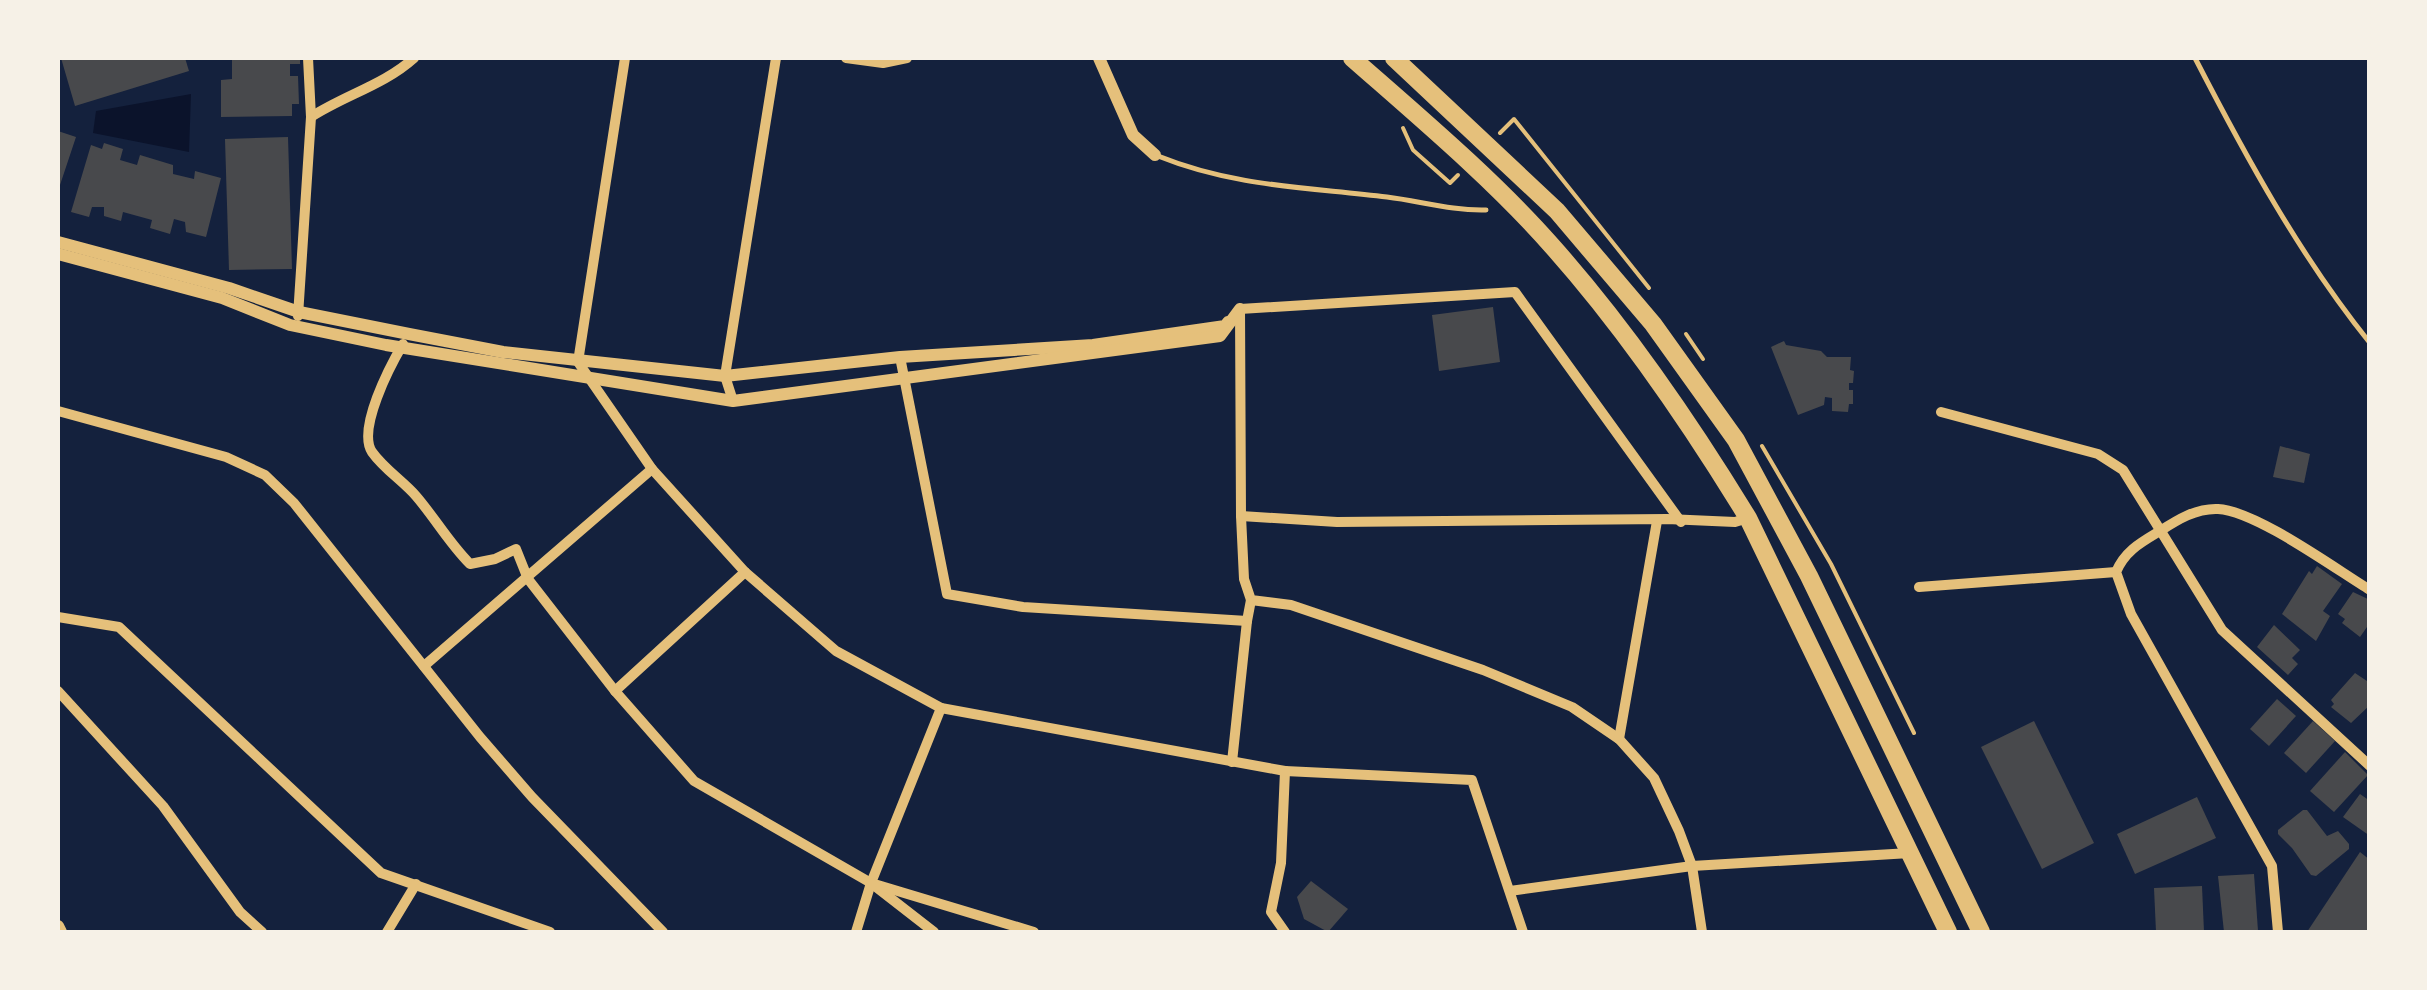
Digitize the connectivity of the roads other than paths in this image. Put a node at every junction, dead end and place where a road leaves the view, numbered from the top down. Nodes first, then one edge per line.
1 (308, 58) edge
2 (414, 58) edge
3 (625, 58) edge
4 (776, 58) edge
5 (846, 58) edge
6 (907, 58) edge
7 (1099, 58) edge
8 (1352, 58) edge
9 (1394, 58) edge
10 (2196, 58) edge
11 (310, 118) junction
12 (1156, 155) joint
13 (1486, 210) dead end
14 (58, 242) edge
15 (58, 254) edge
16 (1240, 310) junction
17 (297, 319) junction
18 (409, 334) junction
19 (2370, 343) edge
20 (401, 347) junction
21 (900, 357) junction
22 (578, 362) junction
23 (724, 376) junction
24 (903, 376) junction
25 (590, 377) junction
26 (733, 401) junction
27 (58, 411) edge
28 (1941, 412) dead end
29 (652, 469) junction
30 (1241, 516) junction
31 (1748, 518) junction
32 (1658, 522) junction
33 (1681, 522) junction
34 (2161, 530) junction
35 (746, 572) junction
36 (2116, 572) junction
37 (528, 579) junction
38 (1920, 587) dead end
39 (2370, 590) edge
40 (1251, 600) junction
41 (58, 617) edge
42 (1247, 621) junction
43 (424, 666) junction
44 (614, 690) junction
45 (58, 691) edge
46 (941, 708) junction
47 (1619, 739) junction
48 (1232, 762) junction
49 (2370, 766) edge
50 (1284, 770) junction
51 (1910, 853) junction
52 (1692, 866) junction
53 (870, 883) junction
54 (416, 884) junction
55 (1510, 891) junction
56 (58, 926) edge
57 (61, 932) edge
58 (262, 932) edge
59 (387, 932) edge
60 (550, 932) edge
61 (662, 932) edge
62 (856, 932) edge
63 (934, 932) edge
64 (1034, 932) edge
65 (1285, 932) edge
66 (1524, 932) edge
67 (1702, 932) edge
68 (1948, 932) edge
69 (1980, 932) edge
70 (2278, 932) edge

1 - 11 street
2 - 11 street
3 - 22 street
4 - 23 street
5 - 6 street
7 - 12 street
8 - 31 highway
9 - 69 highway
10 - 19 lane
11 - 17 street
12 - 13 lane
14 - 17 street
15 - 17 street
16 - 21 street
16 - 24 street
16 - 30 street
16 - 33 street
17 - 18 street
17 - 20 street
18 - 20 street
18 - 22 street
20 - 25 street
20 - 37 street
21 - 23 street
21 - 24 street
22 - 23 street
22 - 25 street
23 - 26 street
24 - 26 street
24 - 42 street
25 - 26 street
25 - 29 street
27 - 43 street
28 - 34 street
29 - 35 street
29 - 37 street
30 - 32 street
30 - 40 street
31 - 33 street
31 - 51 highway
32 - 33 street
32 - 47 street
34 - 36 street
34 - 39 street
34 - 49 street
35 - 44 street
35 - 46 street
36 - 38 street
36 - 70 street
37 - 43 street
37 - 44 street
40 - 42 street
40 - 47 street
41 - 54 street
42 - 48 street
43 - 61 street
44 - 53 street
45 - 58 street
46 - 48 street
46 - 53 street
47 - 52 street
48 - 50 street
50 - 55 street
50 - 65 street
51 - 52 street
51 - 68 highway
52 - 55 street
52 - 67 street
53 - 62 street
53 - 63 street
53 - 64 street
54 - 59 street
54 - 60 street
55 - 66 street
56 - 57 street

